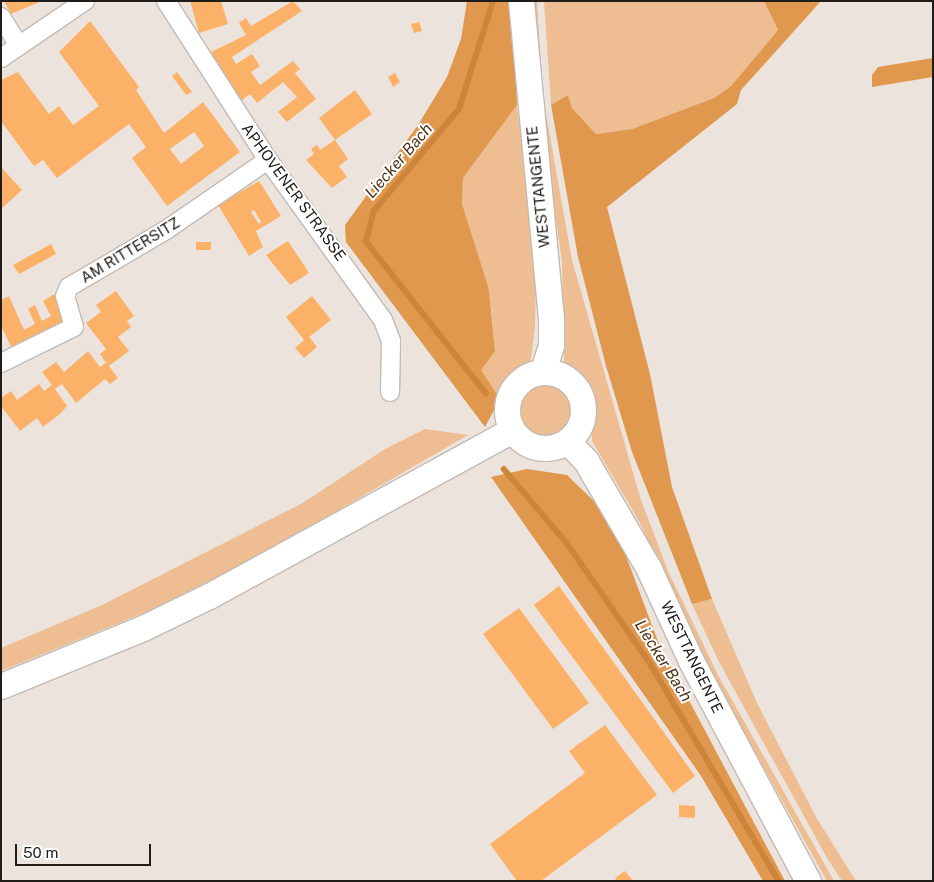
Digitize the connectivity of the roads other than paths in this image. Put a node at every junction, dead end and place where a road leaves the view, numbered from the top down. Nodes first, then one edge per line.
1 (85, 1) edge
2 (166, 1) edge
3 (521, 1) edge
4 (1, 17) edge
5 (18, 46) junction
6 (1, 58) edge
7 (268, 160) junction
8 (1, 363) edge
9 (543, 372) junction
10 (390, 392) dead end
11 (512, 430) junction
12 (567, 440) junction
13 (1, 686) edge
14 (808, 881) edge

1 - 5 street
2 - 7 street, APHOVENER STRASSE
3 - 9 main road, WESTTANGENTE
4 - 5 street
5 - 6 street
7 - 8 street, AM RITTERSITZ
7 - 10 street, APHOVENER STRASSE
9 - 11 main road
9 - 12 main road
11 - 12 main road
11 - 13 main road
12 - 14 main road, WESTTANGENTE

